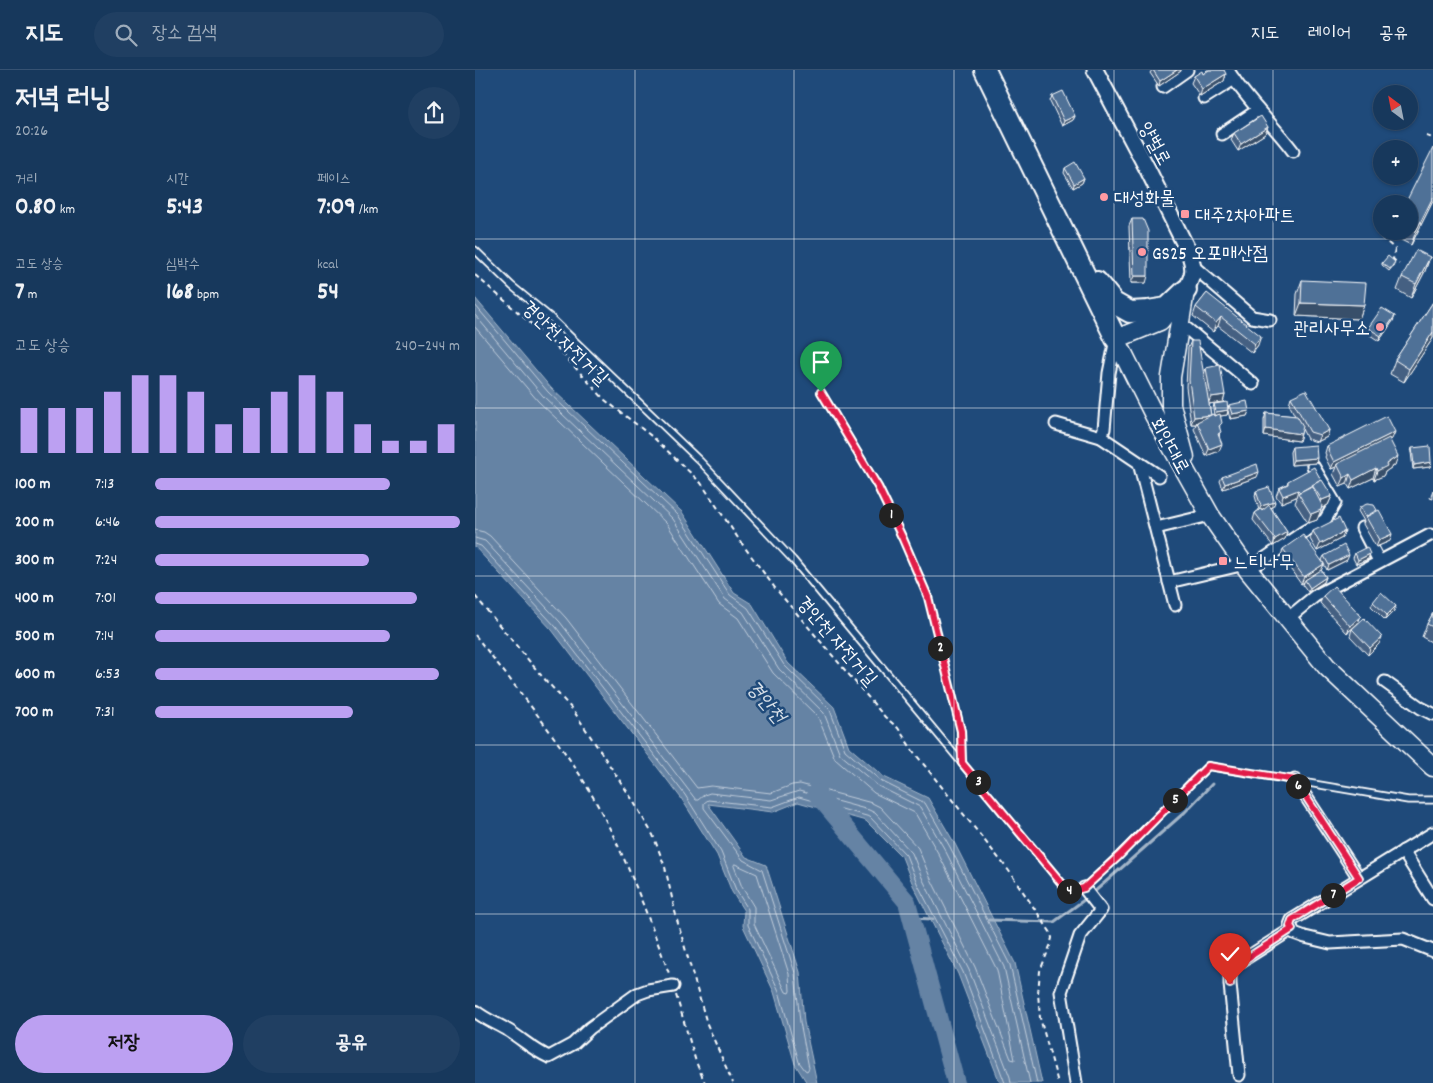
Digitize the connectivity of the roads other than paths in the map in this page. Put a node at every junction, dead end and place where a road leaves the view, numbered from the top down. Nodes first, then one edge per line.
1 (985, 70) edge
2 (1095, 70) edge
3 (1187, 70) edge
4 (1231, 75) edge
5 (1163, 87) dead end
6 (1204, 98) dead end
7 (1258, 110) junction
8 (1222, 134) dead end
9 (1293, 151) dead end
10 (475, 250) edge
11 (1079, 260) junction
12 (1193, 267) junction
13 (1186, 290) junction
14 (1270, 320) dead end
15 (1180, 323) junction
16 (1116, 339) junction
17 (1253, 384) dead end
18 (821, 392) dead end
19 (1056, 424) dead end
20 (1101, 437) junction
21 (1139, 463) junction
22 (1313, 466) edge
23 (1159, 476) dead end
24 (1190, 480) junction
25 (1210, 514) junction
26 (1156, 528) junction
27 (1362, 528) dead end
28 (1430, 535) dead end
29 (1379, 561) junction
30 (1247, 567) junction
31 (1169, 582) junction
32 (1175, 605) dead end
33 (1287, 619) junction
34 (1385, 682) dead end
35 (1433, 714) edge
36 (962, 763) junction
37 (1433, 767) edge
38 (1295, 780) junction
39 (1433, 800) edge
40 (1433, 833) edge
41 (1403, 851) junction
42 (1359, 878) junction
43 (1085, 889) junction
44 (1433, 899) edge
45 (1292, 929) junction
46 (1433, 951) edge
47 (673, 986) road end
48 (475, 1011) edge
49 (1239, 1075) dead end
50 (1076, 1083) edge

1 - 11 highway, 회안대로
2 - 12 street, 양벌로
3 - 5 street
4 - 6 street
4 - 7 street
7 - 8 street
7 - 9 street
10 - 36 lane
11 - 13 highway
11 - 16 highway, 회안대로
12 - 13 street
12 - 14 street
13 - 15 main road
13 - 16 main road
15 - 17 street
15 - 24 main road
16 - 20 street
16 - 24 main road, 회안대로
18 - 36 lane
19 - 20 street
20 - 21 street
21 - 23 street
21 - 26 street
22 - 30 street
24 - 25 main road, 회안대로
25 - 26 street
25 - 30 main road, 회안대로
26 - 31 street
27 - 29 street
28 - 29 street
29 - 33 street
30 - 31 street
30 - 33 main road, 회안대로
31 - 32 street
33 - 37 main road, 회안대로
34 - 35 street
36 - 43 lane
38 - 39 lane
38 - 42 street
38 - 43 lane
40 - 41 street
41 - 42 street
41 - 44 street
42 - 45 street
43 - 50 street
45 - 46 street
45 - 49 street
47 - 48 street

